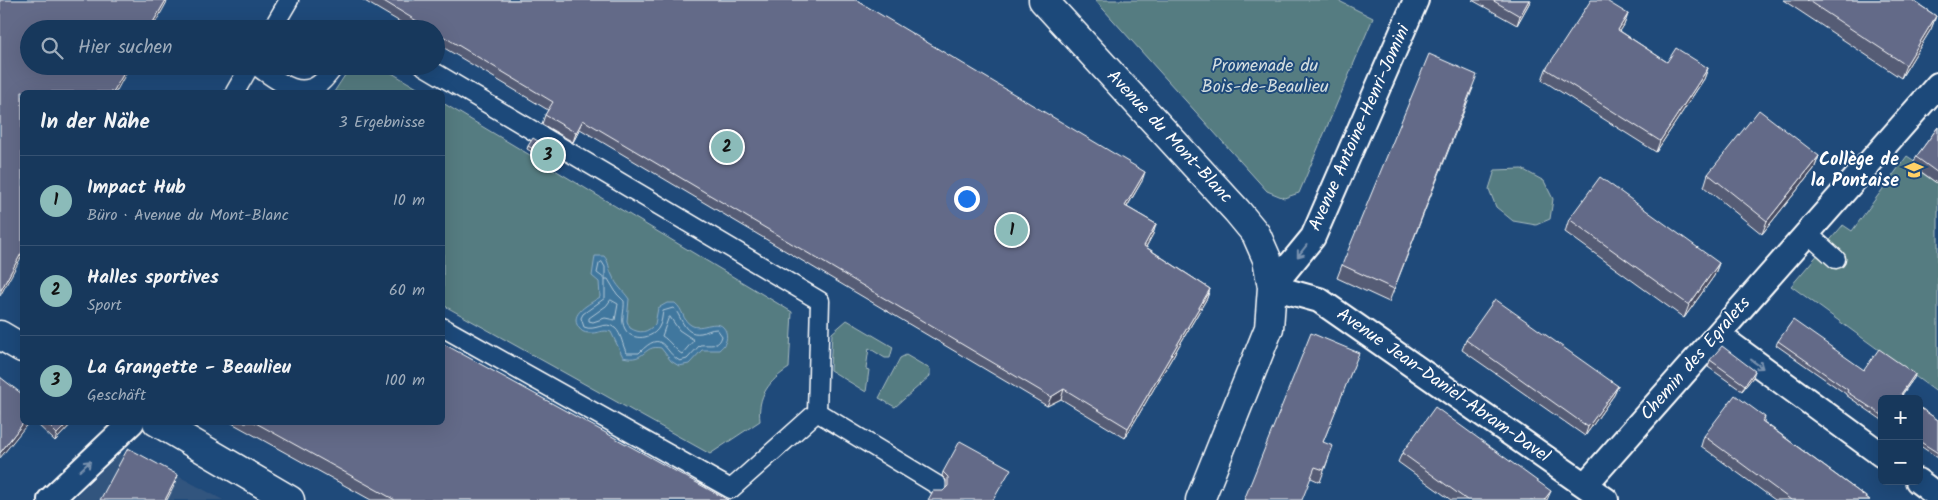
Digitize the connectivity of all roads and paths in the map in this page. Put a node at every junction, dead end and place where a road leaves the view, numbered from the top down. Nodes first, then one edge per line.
1 (1043, 0) edge
2 (1416, 0) edge
3 (287, 1) edge
4 (277, 20) edge
5 (244, 75) edge
6 (270, 75) edge
7 (328, 75) edge
8 (439, 75) edge
9 (1938, 85) edge
10 (235, 90) edge
11 (297, 90) edge
12 (308, 90) edge
13 (1807, 233) junction
14 (1836, 259) dead end
15 (1272, 287) junction
16 (445, 328) edge
17 (0, 335) edge
18 (1718, 335) junction
19 (20, 347) edge
20 (818, 412) junction
21 (129, 425) edge
22 (162, 425) edge
23 (1878, 451) edge
24 (937, 485) dead end
25 (1585, 485) junction
26 (1923, 485) edge
27 (1938, 496) edge
28 (50, 500) edge
29 (290, 500) edge
30 (1200, 500) edge
31 (1606, 500) edge

1 - 15 main road, Avenue du Mont-Blanc
2 -> 15 street, Avenue Antoine-Henri-Jomini
3 - 4 street
5 - 10 street
6 - 11 street
7 - 12 street
8 - 20 street
9 - 13 street, Chemin des Egralets
13 - 14 street
13 - 18 street, Chemin des Egralets
15 - 25 street, Avenue Jean-Daniel-Abram-Davel
15 - 30 main road
16 - 20 street
17 - 19 main road
18 -> 23 street
18 - 25 street, Chemin des Egralets
20 - 24 street
28 -> 21 street
22 - 29 main road
25 - 31 street, Avenue Jean-Daniel-Abram-Davel
26 - 27 street

